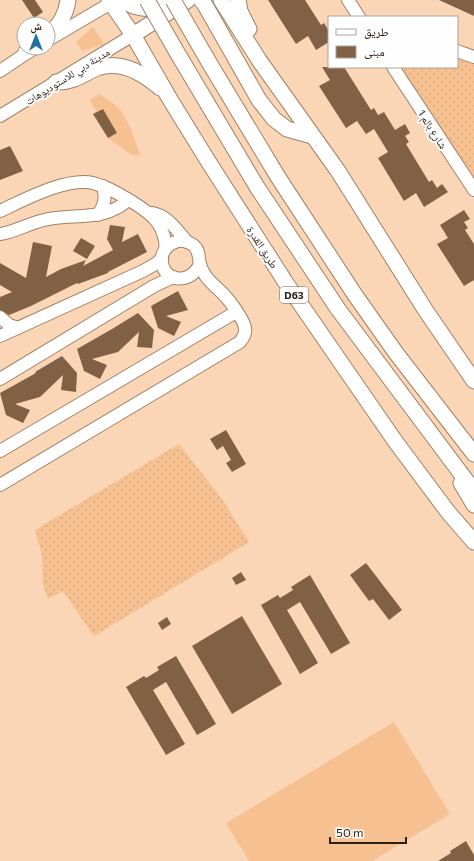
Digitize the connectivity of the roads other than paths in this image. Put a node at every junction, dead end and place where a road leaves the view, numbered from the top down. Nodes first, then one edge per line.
1 (68, 0) edge
2 (147, 0) edge
3 (201, 0) edge
4 (221, 0) edge
5 (238, 0) edge
6 (348, 0) edge
7 (115, 1) edge
8 (180, 2) edge
9 (358, 16) edge
10 (56, 28) edge
11 (56, 35) edge
12 (133, 35) junction
13 (458, 51) edge
14 (22, 56) edge
15 (474, 57) edge
16 (259, 60) junction
17 (394, 68) edge
18 (0, 70) edge
19 (56, 82) junction
20 (171, 101) junction
21 (0, 116) edge
22 (312, 136) junction
23 (102, 186) junction
24 (474, 190) edge
25 (128, 200) junction
26 (0, 211) edge
27 (149, 212) junction
28 (98, 215) junction
29 (0, 234) edge
30 (187, 242) junction
31 (164, 253) junction
32 (200, 264) junction
33 (179, 278) junction
34 (213, 285) junction
35 (236, 312) junction
36 (0, 317) edge
37 (18, 328) junction
38 (0, 336) edge
39 (0, 379) edge
40 (474, 381) edge
41 (0, 451) edge
42 (474, 454) edge
43 (452, 462) junction
44 (0, 485) edge
45 (474, 491) edge
46 (474, 505) edge
47 (474, 542) edge

1 - 10 main road
2 - 43 main road, D63, bridge
3 - 22 main road
4 - 16 main road
5 - 16 main road
6 - 9 street
7 - 8 main road
7 - 11 street
7 - 12 main road, طريق القدرة / D63
8 - 12 main road
8 - 42 main road, bridge
12 - 19 street, مدينة دبي للاستوديوهات
12 - 20 main road, طريق القدرة / D63
13 - 15 street
14 - 18 street
16 - 22 main road
17 - 24 street, شارع بالم 1
19 - 20 main road
19 - 21 street, مدينة دبي للاستوديوهات
20 - 47 main road, طريق القدرة / D63
22 - 40 main road
23 - 25 street
23 - 26 street
23 - 28 street
25 - 27 street
25 - 28 street
27 - 30 street
27 - 31 street
28 - 29 street
30 - 31 street
30 - 32 street
31 - 33 street
31 - 37 street
32 - 33 street
32 - 34 street
33 - 34 street
33 - 39 street
34 - 35 street
35 - 41 street
35 - 44 street
36 - 37 street
37 - 38 street
43 - 45 main road, D63
43 - 46 main road

